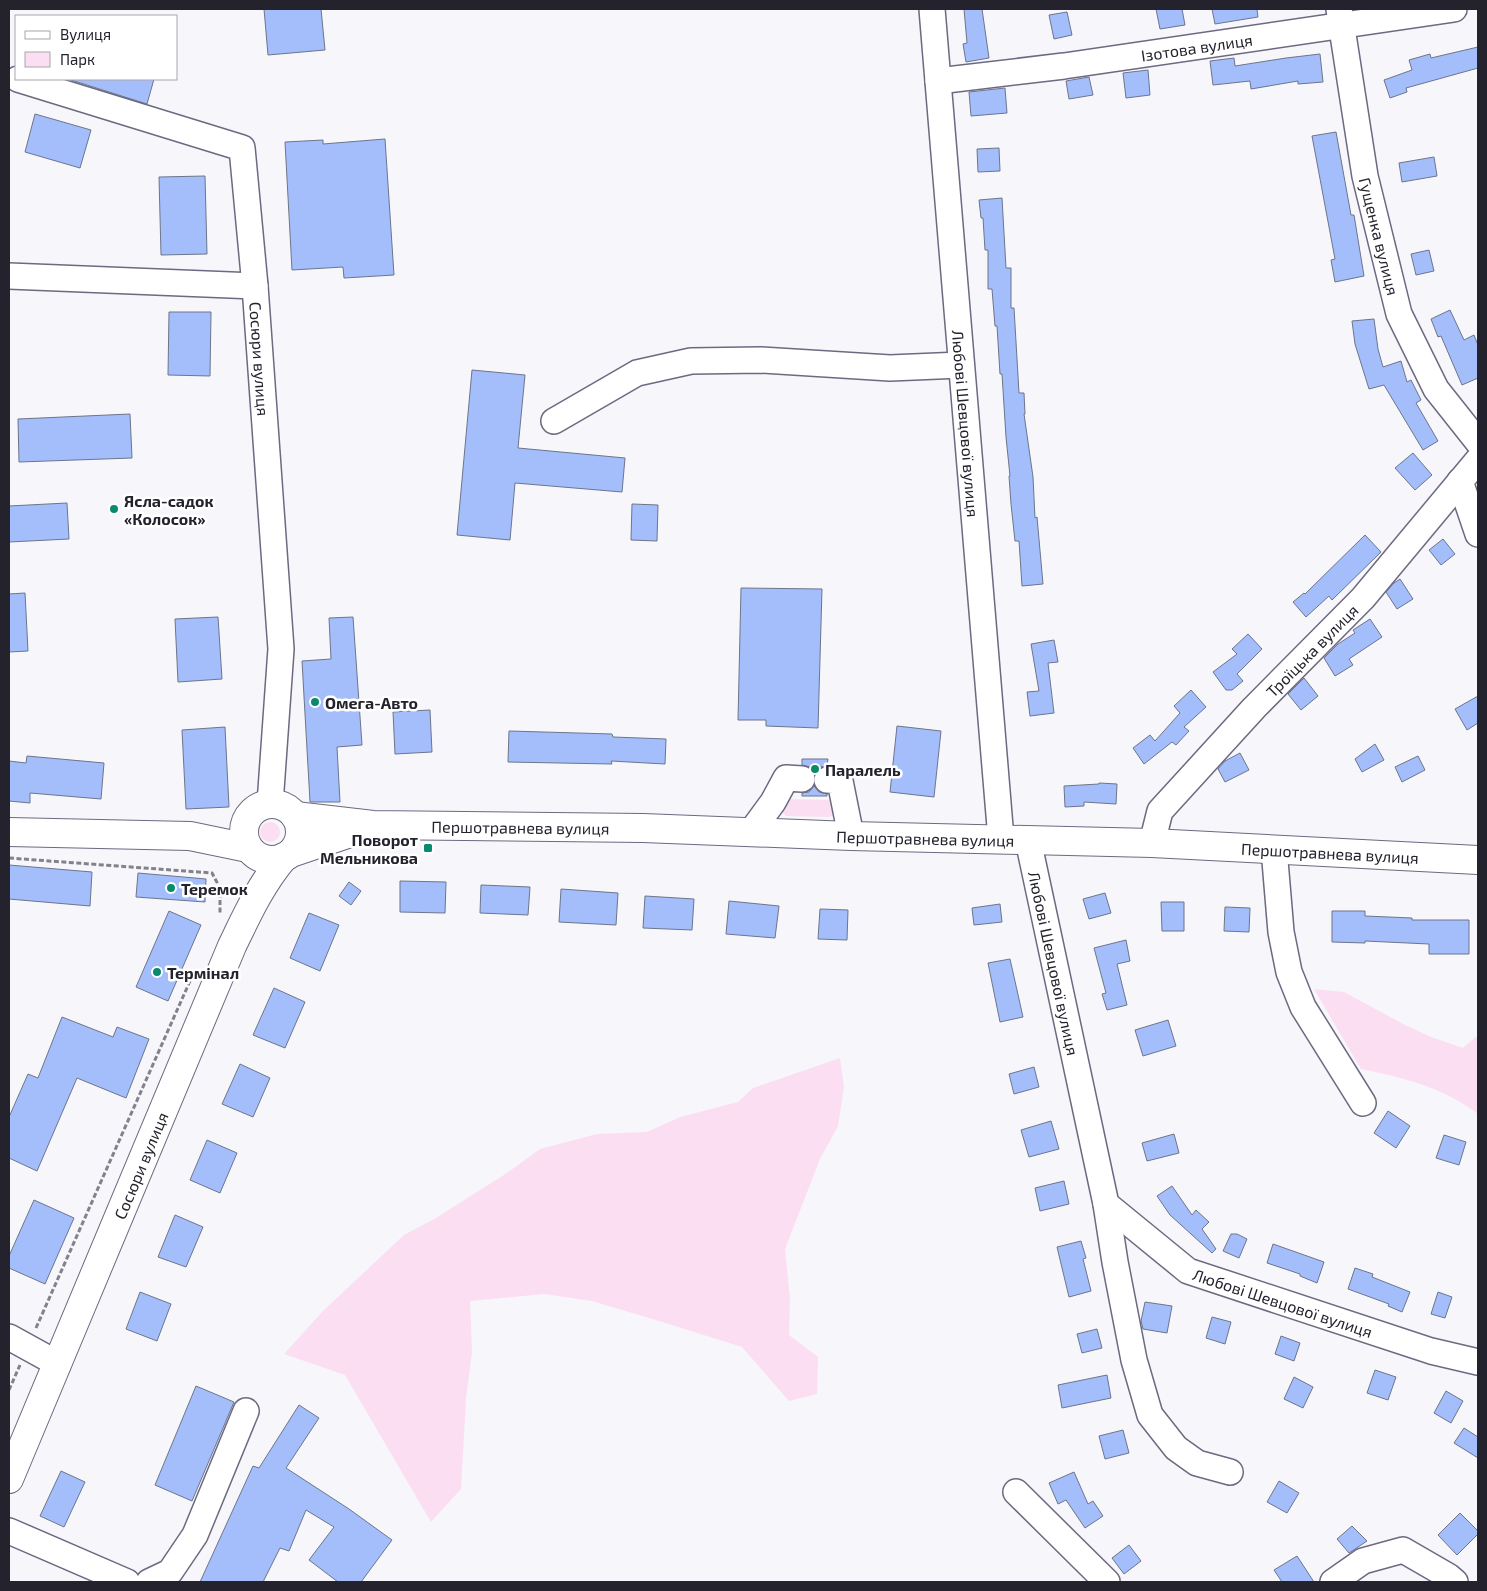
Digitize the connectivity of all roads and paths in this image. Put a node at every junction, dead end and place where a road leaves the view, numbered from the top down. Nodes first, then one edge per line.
1 (932, 9) edge
2 (1454, 9) edge
3 (1340, 17) edge
4 (23, 80) edge
5 (938, 81) junction
6 (9, 276) edge
7 (255, 286) junction
8 (961, 365) junction
9 (554, 421) dead end
10 (1478, 442) edge
11 (1478, 460) edge
12 (1460, 481) junction
13 (1478, 534) edge
14 (802, 779) dead end
15 (827, 780) dead end
16 (265, 805) junction
17 (295, 816) junction
18 (373, 825) junction
19 (9, 832) edge
20 (751, 832) junction
21 (190, 836) junction
22 (852, 836) junction
23 (1001, 839) junction
24 (1028, 840) junction
25 (1152, 843) junction
26 (248, 848) junction
27 (1274, 850) junction
28 (287, 855) junction
29 (9, 858) edge
30 (1478, 860) edge
31 (217, 921) dead end
32 (197, 966) dead end
33 (1363, 1103) dead end
34 (1106, 1204) junction
35 (18, 1342) edge
36 (1478, 1362) edge
37 (58, 1364) junction
38 (9, 1390) edge
39 (246, 1411) dead end
40 (1230, 1472) dead end
41 (9, 1479) edge
42 (1016, 1492) dead end
43 (9, 1531) edge
44 (127, 1582) edge
45 (150, 1582) edge
46 (1107, 1582) edge
47 (1333, 1582) edge
48 (1454, 1582) edge

1 - 5 street, Любові Шевцової вулиця
2 - 3 street, Ізотова вулиця
3 - 5 street, Ізотова вулиця
3 - 10 street, Гущенка вулиця
4 - 7 street, Сосюри вулиця
5 - 8 street, Любові Шевцової вулиця
6 - 7 street
7 - 16 street, Сосюри вулиця
8 - 9 street
8 - 23 street, Любові Шевцової вулиця
11 - 12 street, Троїцька вулиця
12 - 13 street
12 - 25 street, Троїцька вулиця
14 - 20 street
15 - 22 street
16 - 17 main road
16 - 21 main road
16 - 26 main road
17 - 18 main road, Першотравнева вулиця
17 - 28 main road
18 - 20 main road, Першотравнева вулиця
18 - 28 main road, Першотравнева вулиця
19 - 21 main road
20 - 22 main road, Першотравнева вулиця
21 - 26 main road
22 - 23 main road, Першотравнева вулиця
23 - 24 main road, Першотравнева вулиця
24 - 25 main road, Першотравнева вулиця
24 - 34 street, Любові Шевцової вулиця
25 - 27 main road, Першотравнева вулиця
26 - 28 main road
27 - 30 main road, Першотравнева вулиця
27 - 33 street
28 - 37 main road, Сосюри вулиця
29 - 31 path
32 - 35 path
34 - 36 street, Любові Шевцової вулиця
34 - 40 street, Любові Шевцової вулиця
35 - 37 street
35 - 38 path
37 - 41 main road, Сосюри вулиця
39 - 45 street
42 - 46 street
43 - 44 street
47 - 48 street

